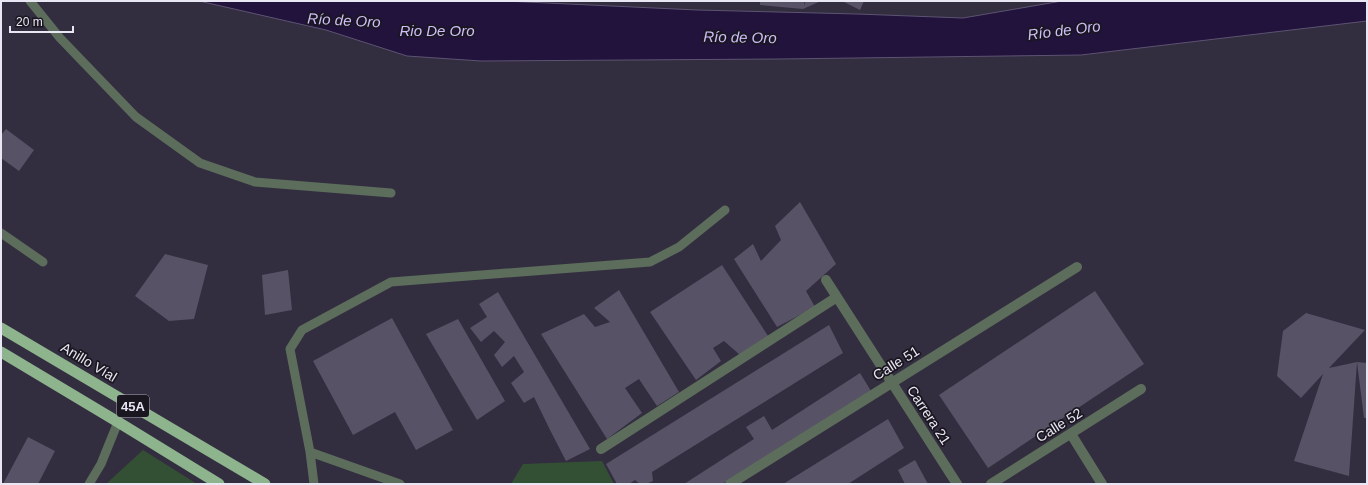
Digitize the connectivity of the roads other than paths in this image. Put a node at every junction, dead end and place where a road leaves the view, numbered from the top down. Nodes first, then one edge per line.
1 (30, 1) edge
2 (391, 193) dead end
3 (725, 210) dead end
4 (1, 233) edge
5 (43, 262) dead end
6 (1077, 267) dead end
7 (826, 280) dead end
8 (837, 297) junction
9 (1, 328) edge
10 (1, 352) edge
11 (892, 383) junction
12 (1141, 389) dead end
13 (118, 422) junction
14 (1071, 434) junction
15 (601, 449) dead end
16 (310, 452) junction
17 (89, 484) edge
18 (219, 484) edge
19 (265, 484) edge
20 (314, 484) edge
21 (400, 484) edge
22 (730, 484) edge
23 (957, 484) edge
24 (992, 484) edge
25 (1102, 484) edge

1 - 2 lane
3 - 16 lane
4 - 5 lane
6 - 11 street, Calle 51
7 - 8 street, Carrera 21
8 - 11 street, Carrera 21
8 - 15 street
9 - 19 highway, Anillo Víal / 45A
10 - 13 highway, 45A
11 - 22 street, Calle 51
11 - 23 street, Carrera 21
12 - 14 street, Calle 52
13 - 17 lane
13 - 18 highway, 45A
14 - 24 street, Calle 52
14 - 25 street
16 - 20 lane
16 - 21 lane

